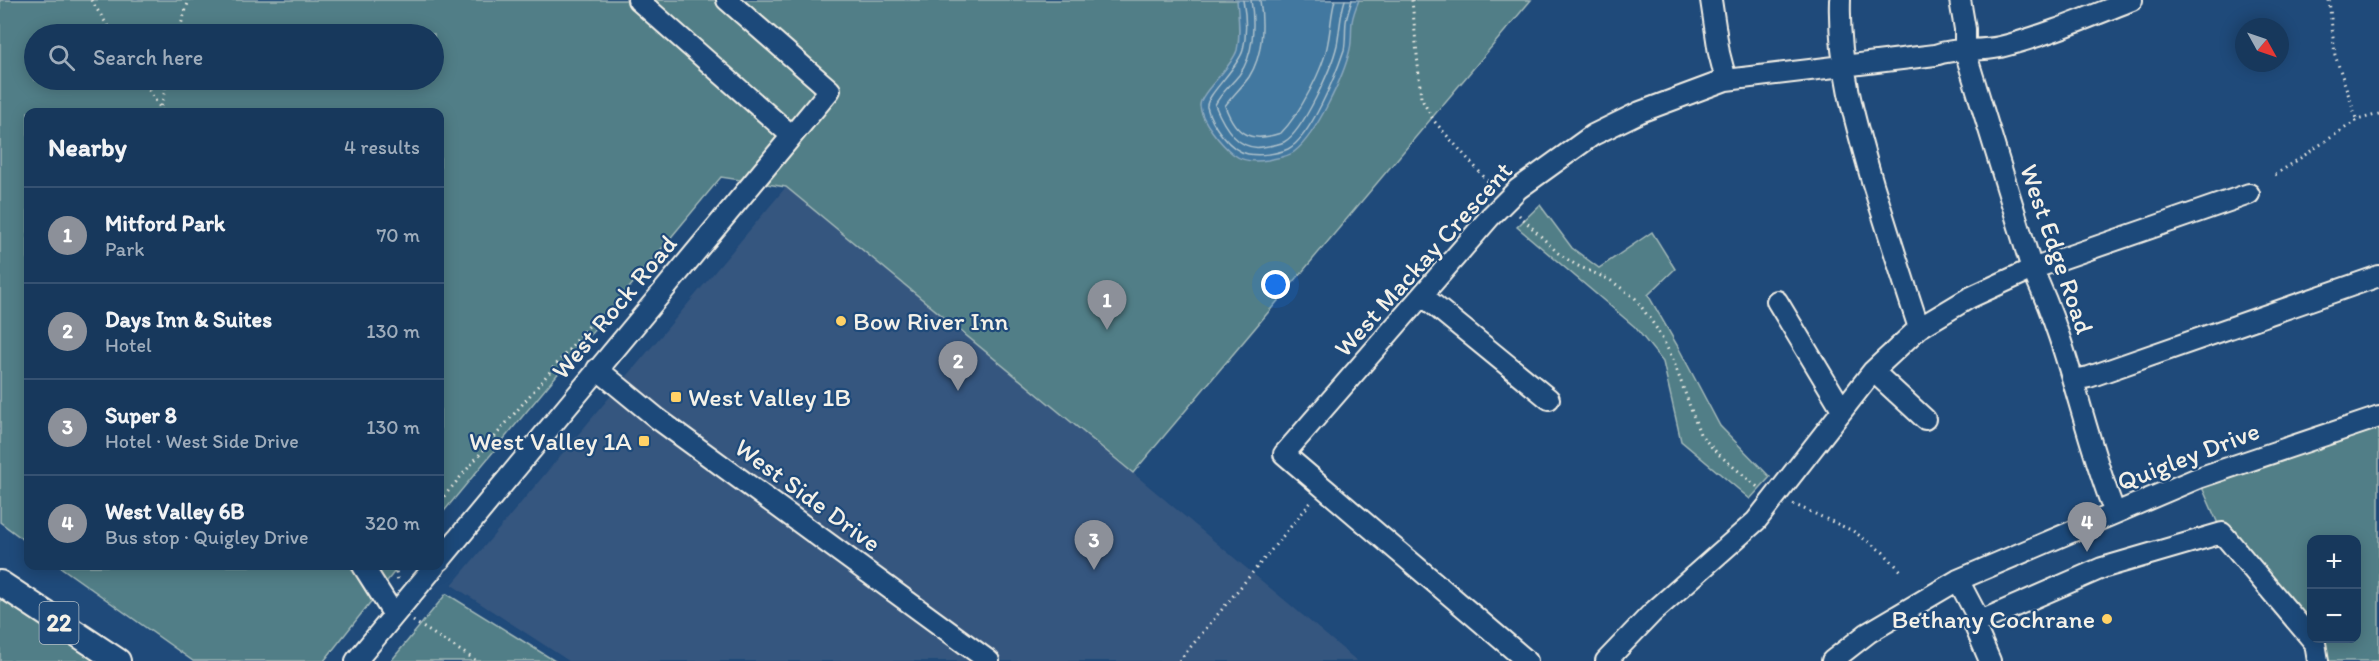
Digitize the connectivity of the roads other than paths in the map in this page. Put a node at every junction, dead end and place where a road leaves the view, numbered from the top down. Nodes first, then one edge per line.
1 (638, 0) edge
2 (727, 0) edge
3 (1711, 0) edge
4 (1840, 0) edge
5 (1960, 0) edge
6 (2132, 0) edge
7 (1965, 51) junction
8 (1843, 65) junction
9 (1726, 80) junction
10 (792, 136) junction
11 (2249, 194) dead end
12 (2032, 269) junction
13 (2379, 276) edge
14 (1424, 296) junction
15 (1777, 301) dead end
16 (1919, 328) junction
17 (597, 369) junction
18 (1873, 371) junction
19 (2074, 380) junction
20 (1549, 399) dead end
21 (1842, 409) junction
22 (2379, 417) edge
23 (1925, 419) dead end
24 (2115, 513) junction
25 (444, 555) edge
26 (366, 570) edge
27 (432, 570) edge
28 (1958, 580) junction
29 (0, 583) edge
30 (403, 617) junction
31 (1974, 624) junction
32 (118, 661) edge
33 (356, 661) edge
34 (989, 661) edge
35 (1527, 661) edge
36 (1606, 661) edge
37 (1832, 661) edge
38 (1989, 661) edge
39 (2318, 661) edge

1 - 10 street
2 - 10 street, West Rock Road
3 - 9 street
4 - 8 street
5 - 7 street, West Edge Road
6 - 7 street, West Mackay Crescent
7 - 8 street, West Mackay Crescent
7 - 12 street, West Edge Road
8 - 9 street, West Mackay Crescent
8 - 16 street
9 - 14 street, West Mackay Crescent
10 - 17 street, West Rock Road
11 - 12 street
12 - 16 street
12 - 19 street, West Edge Road
13 - 19 street
14 - 20 street
14 - 35 street, West Mackay Crescent
15 - 21 street
16 - 18 street
17 - 25 street, West Rock Road
17 - 34 street, West Side Drive
18 - 21 street
18 - 23 street
19 - 24 street, West Edge Road
21 - 36 street
22 - 24 street, Quigley Drive
24 - 28 street, Quigley Drive
26 - 30 street
27 - 30 street
28 - 31 street
28 - 37 street, Quigley Drive
29 - 32 main road, 22
30 - 33 street
31 - 38 street
31 - 39 street

